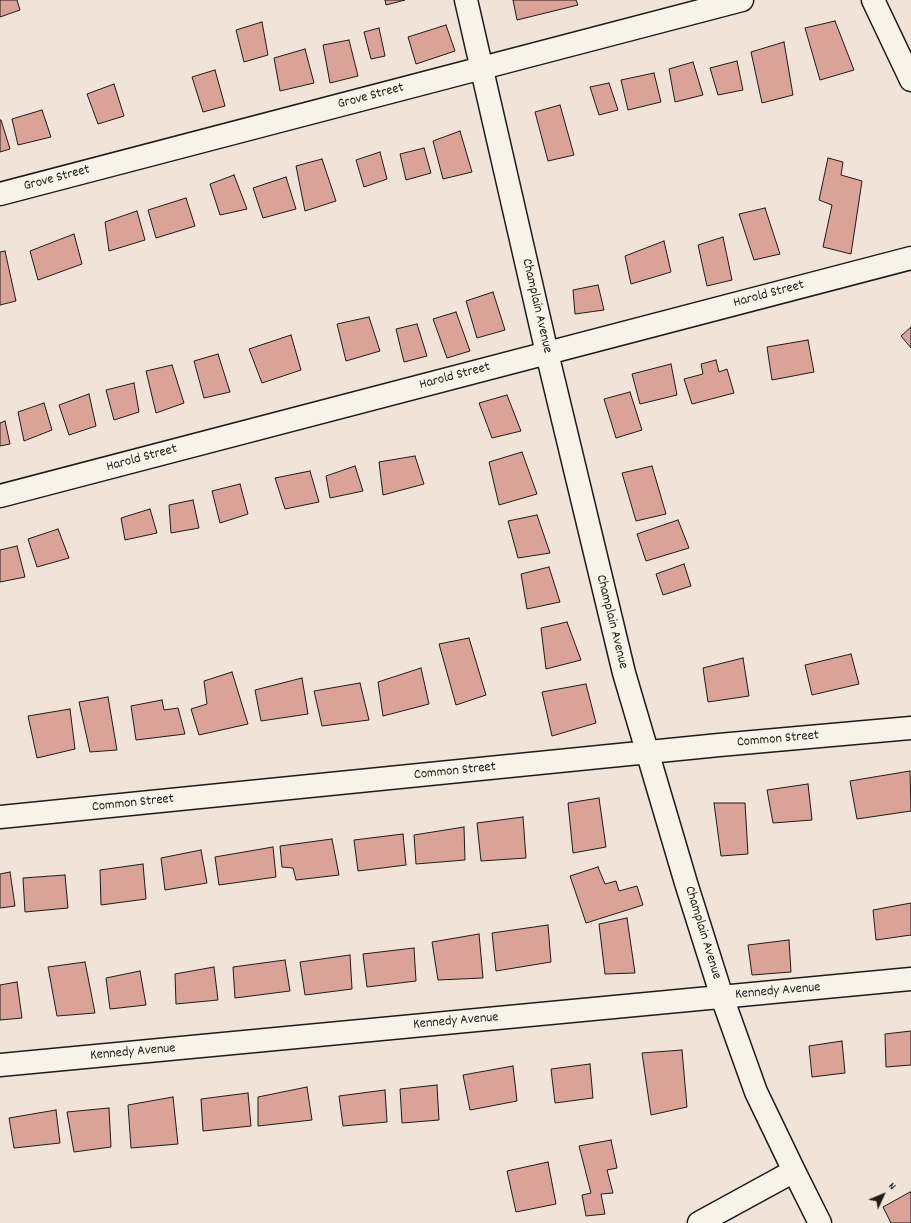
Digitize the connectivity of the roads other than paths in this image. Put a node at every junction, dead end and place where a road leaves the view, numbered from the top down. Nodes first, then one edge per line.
1 (466, 0) edge
2 (742, 0) edge
3 (873, 0) edge
4 (482, 68) junction
5 (911, 80) edge
6 (0, 194) edge
7 (911, 258) edge
8 (547, 353) junction
9 (0, 496) edge
10 (911, 728) edge
11 (648, 753) junction
12 (0, 818) edge
13 (911, 979) edge
14 (722, 997) junction
15 (0, 1065) edge
16 (794, 1171) junction
17 (699, 1223) edge
18 (820, 1223) edge

1 - 4 street, Champlain Avenue
2 - 4 street, Grove Street
3 - 5 street
4 - 6 street, Grove Street
4 - 8 street, Champlain Avenue
7 - 8 street, Harold Street
8 - 9 street, Harold Street
8 - 11 street, Champlain Avenue
10 - 11 street, Common Street
11 - 12 street, Common Street
11 - 14 street, Champlain Avenue
13 - 14 street, Kennedy Avenue
14 - 15 street, Kennedy Avenue
14 - 16 street, Champlain Avenue
16 - 17 street
16 - 18 street, Champlain Avenue

